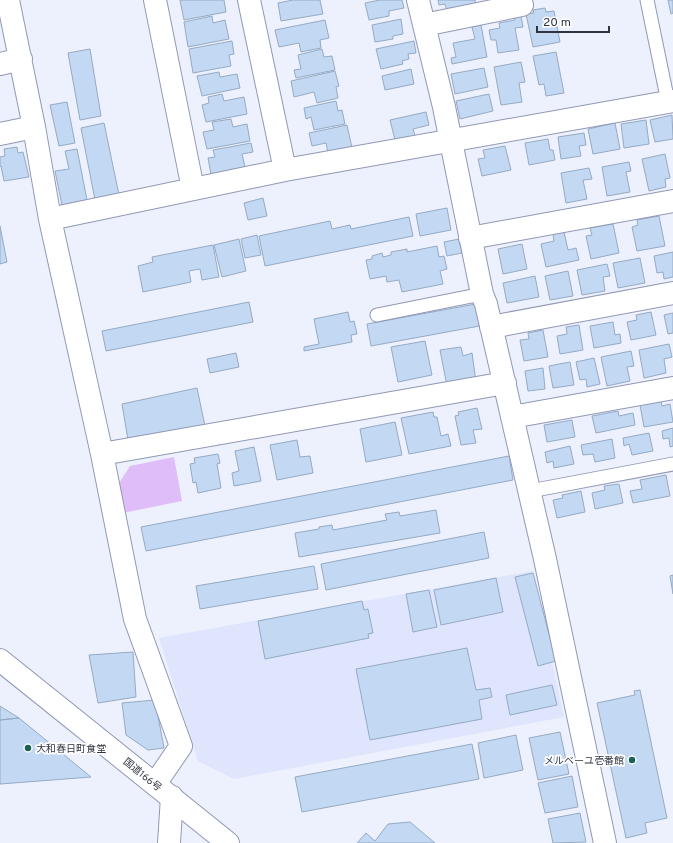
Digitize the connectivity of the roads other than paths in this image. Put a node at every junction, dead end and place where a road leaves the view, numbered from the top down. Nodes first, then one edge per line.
1 (8, 0) edge
2 (155, 0) edge
3 (250, 0) edge
4 (418, 0) edge
5 (647, 0) edge
6 (522, 5) dead end
7 (424, 25) junction
8 (21, 59) junction
9 (0, 64) edge
10 (671, 101) edge
11 (34, 127) junction
12 (0, 134) edge
13 (451, 140) junction
14 (285, 170) junction
15 (193, 189) junction
16 (673, 201) edge
17 (50, 219) junction
18 (470, 238) junction
19 (482, 294) junction
20 (673, 294) edge
21 (377, 315) dead end
22 (491, 328) junction
23 (504, 383) junction
24 (673, 388) edge
25 (512, 417) junction
26 (102, 454) junction
27 (673, 464) edge
28 (530, 491) junction
29 (0, 660) edge
30 (155, 784) junction
31 (172, 797) junction
32 (168, 843) edge
33 (228, 843) edge
34 (605, 843) edge

1 - 8 main road
2 - 15 main road
3 - 14 main road
4 - 7 main road
5 - 10 lane
6 - 7 main road
7 - 13 main road
8 - 9 main road
8 - 11 main road
10 - 13 main road
11 - 12 main road
11 - 17 main road
13 - 14 main road
13 - 18 main road
14 - 15 main road
15 - 17 main road
16 - 18 main road
17 - 26 main road
18 - 19 main road
19 - 21 lane
19 - 22 main road
20 - 22 main road
22 - 23 main road
23 - 25 main road
23 - 26 main road
24 - 25 main road
25 - 28 main road
26 - 30 main road
27 - 28 lane
28 - 34 main road
29 - 30 main road, 国道166号
30 - 31 main road, 国道166号
31 - 32 main road
31 - 33 main road, 国道166号

